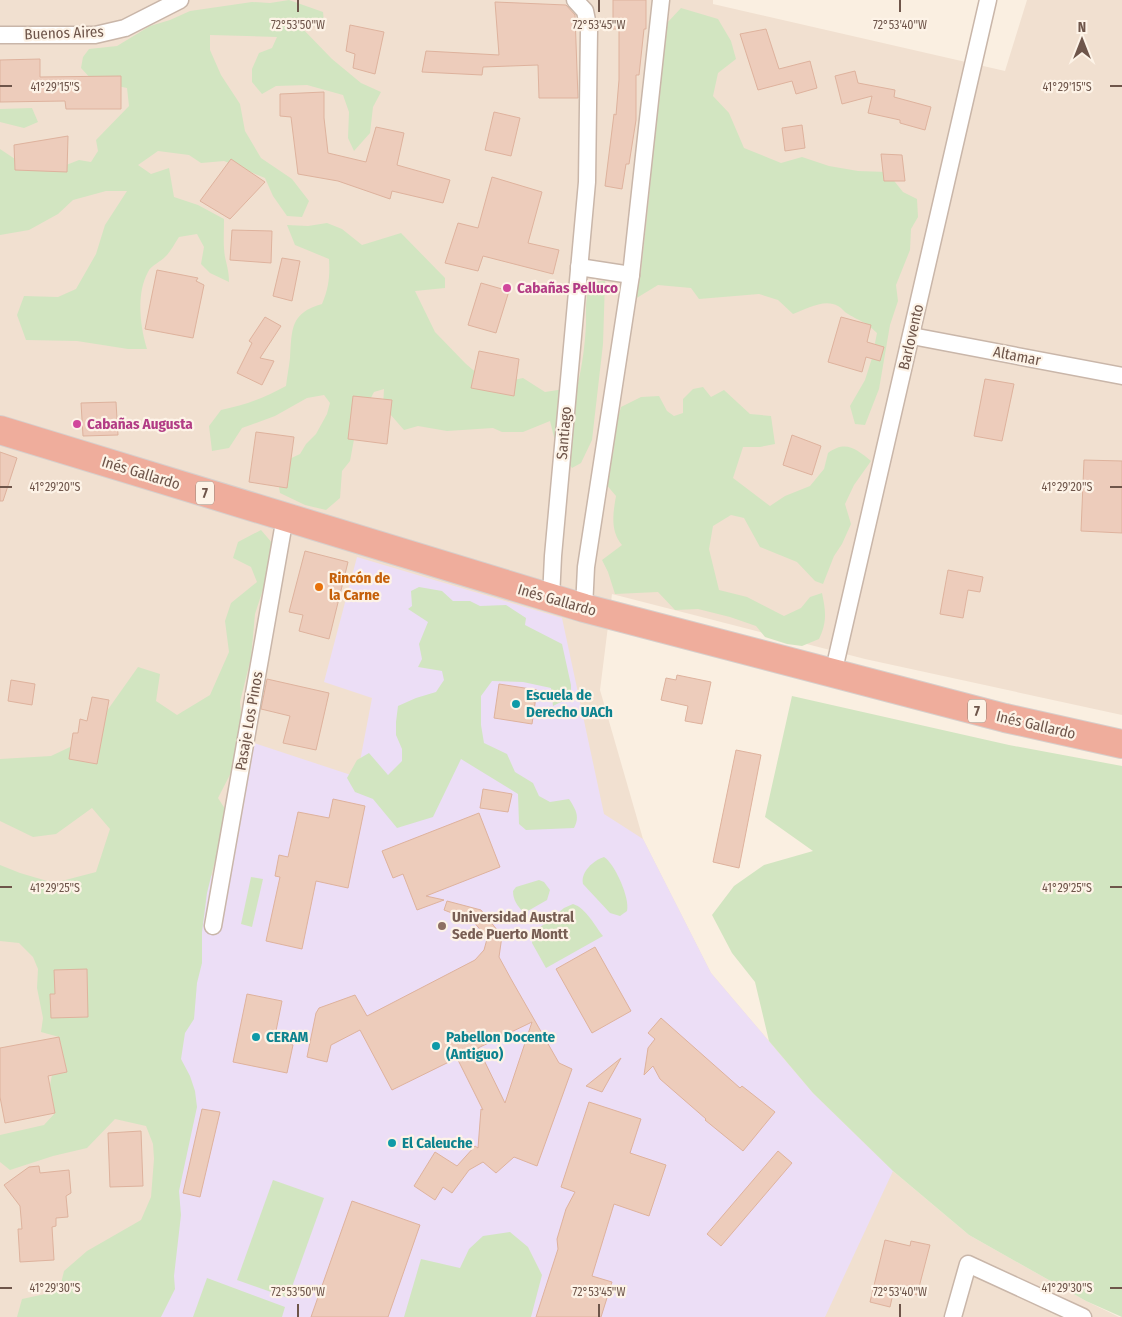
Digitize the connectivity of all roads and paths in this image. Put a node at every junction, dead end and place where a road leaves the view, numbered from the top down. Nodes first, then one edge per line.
1 (180, 0) edge
2 (576, 0) edge
3 (661, 0) edge
4 (988, 0) edge
5 (161, 5) edge
6 (0, 35) edge
7 (579, 267) junction
8 (631, 275) junction
9 (912, 336) junction
10 (1122, 376) edge
11 (0, 430) edge
12 (285, 517) junction
13 (552, 598) junction
14 (584, 608) junction
15 (833, 674) junction
16 (1122, 744) edge
17 (213, 926) dead end
18 (953, 1317) edge
19 (1083, 1317) edge

1 - 5 street, Buenos Aires
2 - 7 street, Santiago
3 - 8 street
4 - 9 street, Barlovento
5 - 6 street, Buenos Aires
7 - 8 street
7 - 13 street, Santiago
8 - 14 street
9 - 10 street, Altamar
9 - 15 street, Barlovento
11 - 12 highway, Inés Gallardo / 7
12 - 13 highway, Inés Gallardo / 7
12 - 17 street, Pasaje Los Pinos
13 - 14 highway, Inés Gallardo / 7
14 - 15 highway, Inés Gallardo / 7
15 - 16 highway, Inés Gallardo / 7
18 - 19 street

